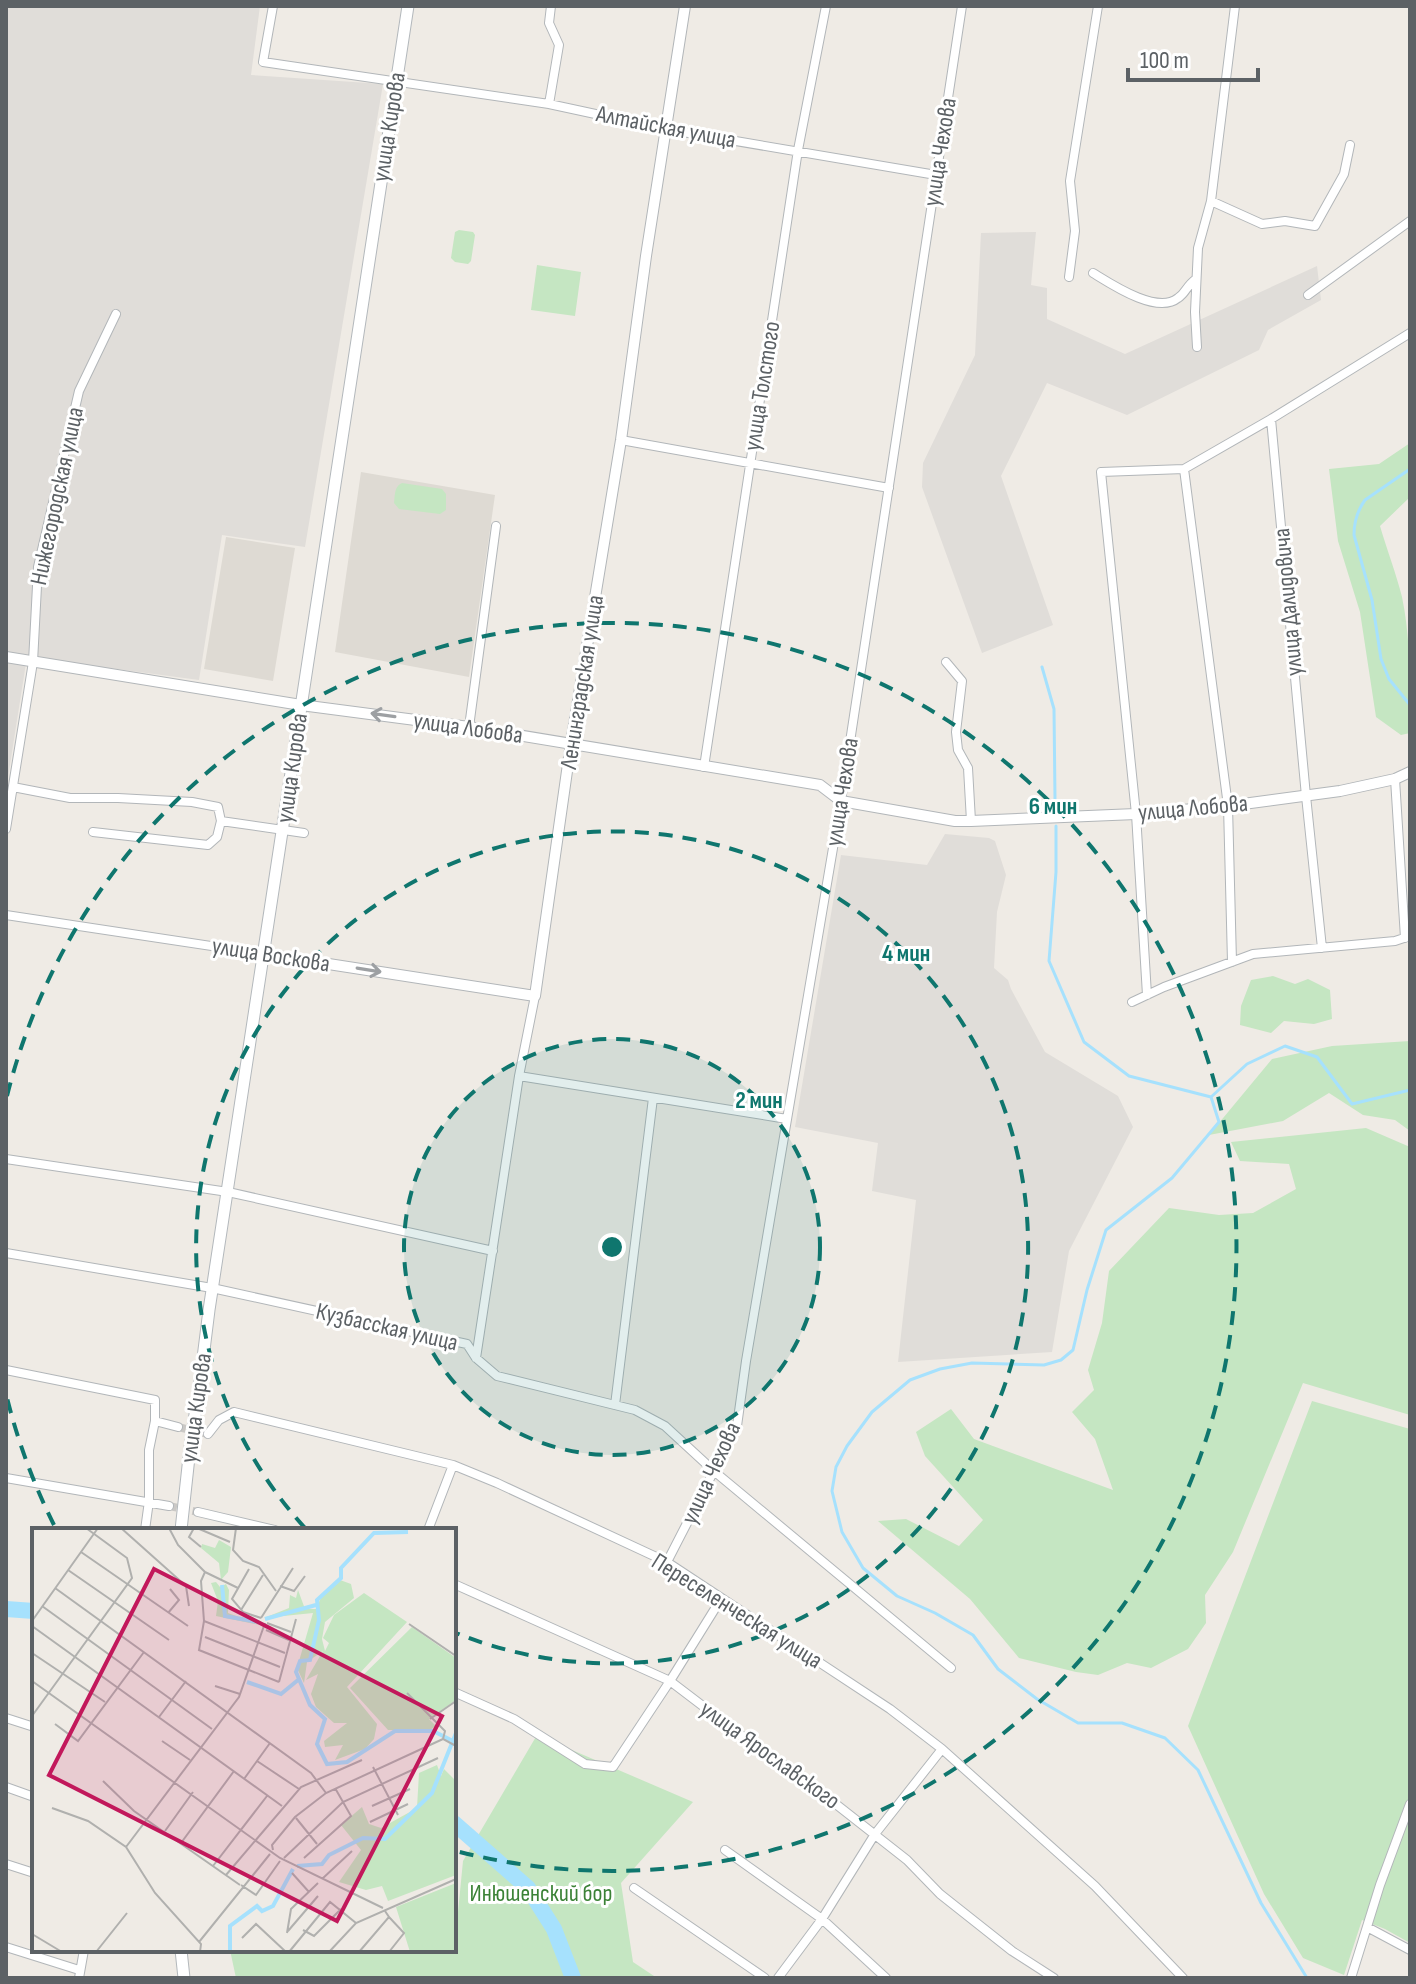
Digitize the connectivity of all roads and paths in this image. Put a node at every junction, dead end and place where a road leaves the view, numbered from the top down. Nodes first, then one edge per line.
1 (273, 6) edge
2 (408, 6) edge
3 (551, 6) edge
4 (685, 6) edge
5 (826, 6) edge
6 (962, 6) edge
7 (1098, 6) edge
8 (1235, 6) edge
9 (396, 82) junction
10 (549, 104) junction
11 (665, 129) junction
12 (1350, 145) dead end
13 (798, 150) junction
14 (936, 175) junction
15 (1211, 201) junction
16 (1410, 221) edge
17 (1093, 273) dead end
18 (1069, 277) dead end
19 (1196, 279) junction
20 (1308, 295) dead end
21 (116, 314) dead end
22 (1410, 333) edge
23 (1197, 347) dead end
24 (1271, 419) junction
25 (621, 440) junction
26 (750, 463) junction
27 (1184, 469) junction
28 (889, 488) junction
29 (496, 526) dead end
30 (6, 657) edge
31 (33, 662) junction
32 (946, 662) dead end
33 (301, 705) junction
34 (469, 727) junction
35 (571, 743) junction
36 (704, 767) junction
37 (1410, 772) edge
38 (1395, 779) junction
39 (13, 787) junction
40 (1306, 796) junction
41 (841, 801) junction
42 (1228, 806) junction
43 (1136, 814) junction
44 (221, 821) junction
45 (971, 821) junction
46 (6, 829) edge
47 (283, 829) junction
48 (93, 832) dead end
49 (304, 833) dead end
50 (6, 915) edge
51 (1407, 937) edge
52 (1322, 948) junction
53 (264, 954) junction
54 (1232, 962) junction
55 (1147, 995) junction
56 (535, 996) junction
57 (1132, 1002) dead end
58 (519, 1076) junction
59 (653, 1098) junction
60 (787, 1119) junction
61 (6, 1159) edge
62 (228, 1192) junction
63 (493, 1251) junction
64 (6, 1253) edge
65 (212, 1288) junction
66 (476, 1358) junction
67 (6, 1370) edge
68 (615, 1405) junction
69 (155, 1421) junction
70 (178, 1427) tunnel mouth
71 (208, 1434) dead end
72 (453, 1465) junction
73 (715, 1472) junction
74 (6, 1478) edge
75 (149, 1501) junction
76 (169, 1506) tunnel mouth
77 (198, 1512) tunnel mouth
78 (145, 1528) edge
79 (181, 1528) edge
80 (266, 1528) edge
81 (429, 1528) edge
82 (667, 1562) junction
83 (456, 1585) edge
84 (721, 1599) junction
85 (951, 1668) dead end
86 (670, 1681) junction
87 (456, 1693) edge
88 (6, 1718) edge
89 (32, 1726) edge
90 (942, 1749) junction
91 (6, 1787) edge
92 (32, 1796) edge
93 (1410, 1804) edge
94 (875, 1834) junction
95 (725, 1850) dead end
96 (6, 1864) edge
97 (32, 1872) edge
98 (634, 1888) dead end
99 (822, 1919) junction
100 (1367, 1927) junction
101 (6, 1947) edge
102 (1410, 1950) edge
103 (84, 1952) edge
104 (181, 1952) edge
105 (79, 1974) edge
106 (184, 1978) edge
107 (765, 1978) edge
108 (778, 1978) edge
109 (886, 1978) edge
110 (1054, 1978) edge
111 (1183, 1978) edge
112 (1351, 1978) edge

1 - 9 street, Алтайская улица
2 - 9 main road, улица Кирова
3 - 10 street
4 - 11 street, Ленинградская улица
5 - 13 street, улица Толстого
6 - 14 street, улица Чехова
7 - 18 street
8 - 15 street
9 - 10 street, Алтайская улица
9 - 33 main road, улица Кирова
10 - 11 street, Алтайская улица
11 - 13 street, Алтайская улица
11 - 25 street, Ленинградская улица
12 - 15 street
13 - 14 street, Алтайская улица
13 - 26 street, улица Толстого
14 - 28 street, улица Чехова
15 - 19 street
16 - 20 street
17 - 19 street
19 - 23 street
21 - 31 street, Нижегородская улица
22 - 24 street
24 - 27 street
24 - 40 street, улица Далидовича
25 - 26 street
25 - 35 street, Ленинградская улица
26 - 28 street
26 - 36 street, улица Толстого
27 - 42 street
27 - 43 street
28 - 41 street, улица Чехова
29 - 34 street
30 - 31 street, улица Лобова
31 - 33 street, улица Лобова
31 - 39 street, Нижегородская улица
32 - 45 street
34 -> 33 street, улица Лобова
33 - 47 main road, улица Кирова
34 - 35 street, улица Лобова
35 - 36 street, улица Лобова
35 - 56 street, Ленинградская улица
36 - 41 street, улица Лобова
37 - 38 street, улица Лобова
38 - 40 street, улица Лобова
38 - 51 street
39 - 44 street
39 - 46 street, Нижегородская улица
40 - 42 street, улица Лобова
40 - 52 street, улица Далидовича
41 - 45 street, улица Лобова
41 - 60 street, улица Чехова
42 - 43 street, улица Лобова
42 - 54 street
43 - 45 street, улица Лобова
43 - 55 street
44 - 47 street
44 - 48 street
47 - 49 street
47 - 53 main road, улица Кирова
50 - 53 street, улица Воскова
51 - 52 street
52 - 54 street
53 -> 56 street, улица Воскова
53 - 62 main road, улица Кирова
54 - 55 street
55 - 57 street
56 - 58 street, Ленинградская улица
58 - 59 street
58 - 63 street, Ленинградская улица
59 - 60 street
59 - 68 street
60 - 73 street, улица Чехова
61 - 62 street
62 - 63 street
62 - 65 main road, улица Кирова
63 - 66 street, Ленинградская улица
64 - 65 street, Кузбасская улица
65 - 66 street, Кузбасская улица
65 - 79 main road, улица Кирова, bridge
66 - 68 street, Кузбасская улица
67 - 69 street
68 - 73 street, Кузбасская улица
69 - 70 street
69 - 75 street
71 - 72 street, Переселенческая улица
72 - 81 street
72 - 82 street, Переселенческая улица
73 - 82 street, улица Чехова
73 - 85 street, Кузбасская улица
74 - 75 street
75 - 76 street
75 - 78 street
77 - 80 street
82 - 84 street, Переселенческая улица
83 - 86 street, улица Ярославского
84 - 86 street
84 - 90 street, Переселенческая улица
86 - 87 street
86 - 94 street, улица Ярославского
88 - 89 street
90 - 94 street
90 - 111 street, Переселенческая улица
91 - 92 street
93 - 100 street
94 - 99 street
94 - 110 street, улица Ярославского
95 - 99 street
96 - 97 street
98 - 107 street
99 - 108 street
99 - 109 street
100 - 102 street
100 - 112 street
101 - 105 street
103 - 105 street
104 - 106 main road

